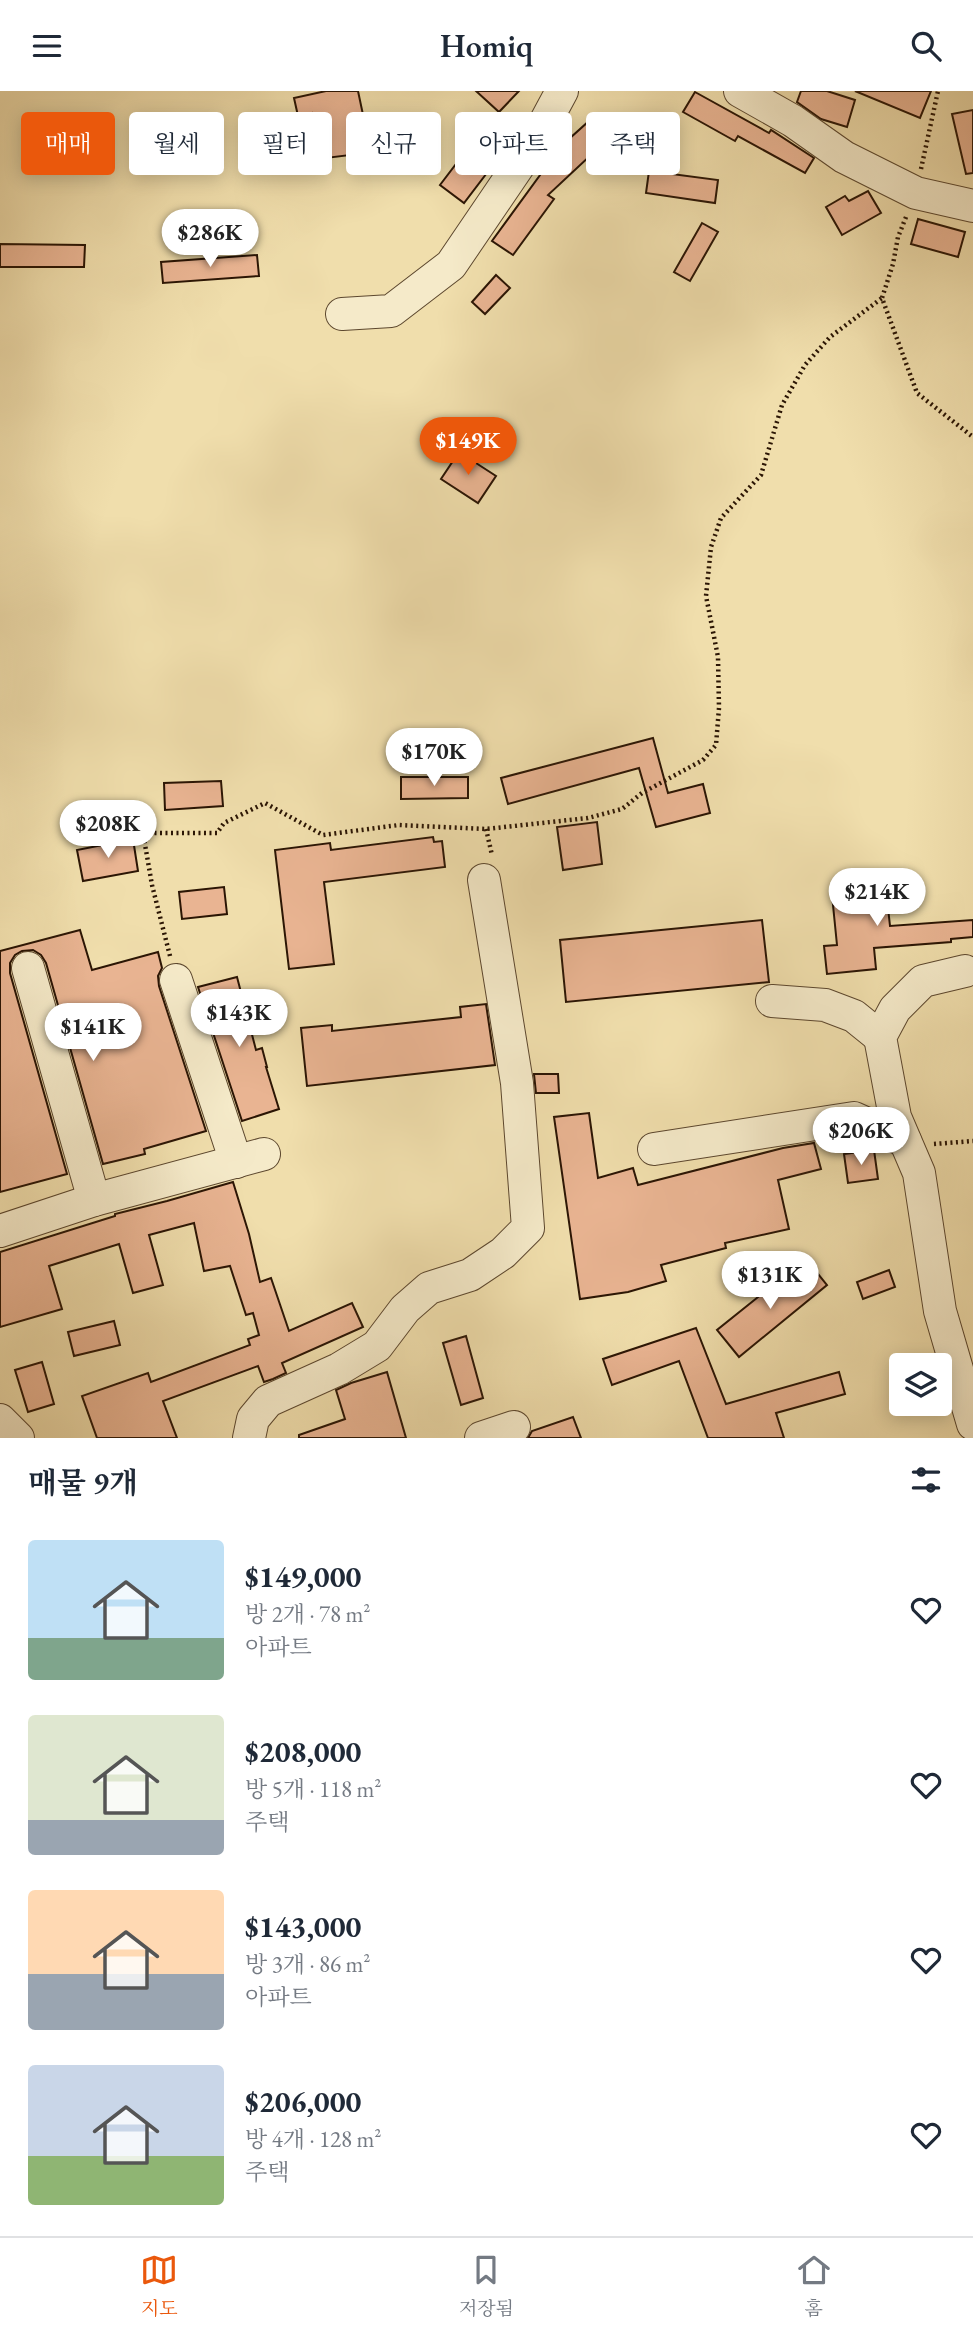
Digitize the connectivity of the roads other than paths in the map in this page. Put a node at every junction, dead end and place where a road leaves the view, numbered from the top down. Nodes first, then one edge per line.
1 (562, 91) edge
2 (740, 91) edge
3 (973, 206) edge
4 (342, 314) dead end
5 (484, 880) dead end
6 (28, 968) dead end
7 (965, 971) dead end
8 (176, 980) road end
9 (772, 1001) dead end
10 (880, 1037) junction
11 (905, 1141) junction
12 (654, 1149) dead end
13 (94, 1200) junction
14 (0, 1231) edge
15 (0, 1420) edge
16 (973, 1425) edge
17 (514, 1427) dead end
18 (18, 1438) edge
19 (249, 1438) edge
20 (481, 1438) edge

1 - 4 street
2 - 3 street
5 - 19 street
6 - 13 street
7 - 10 street
8 - 13 street
9 - 10 street
10 - 11 street
11 - 12 street
11 - 16 street
13 - 14 street
15 - 18 street
17 - 20 street

